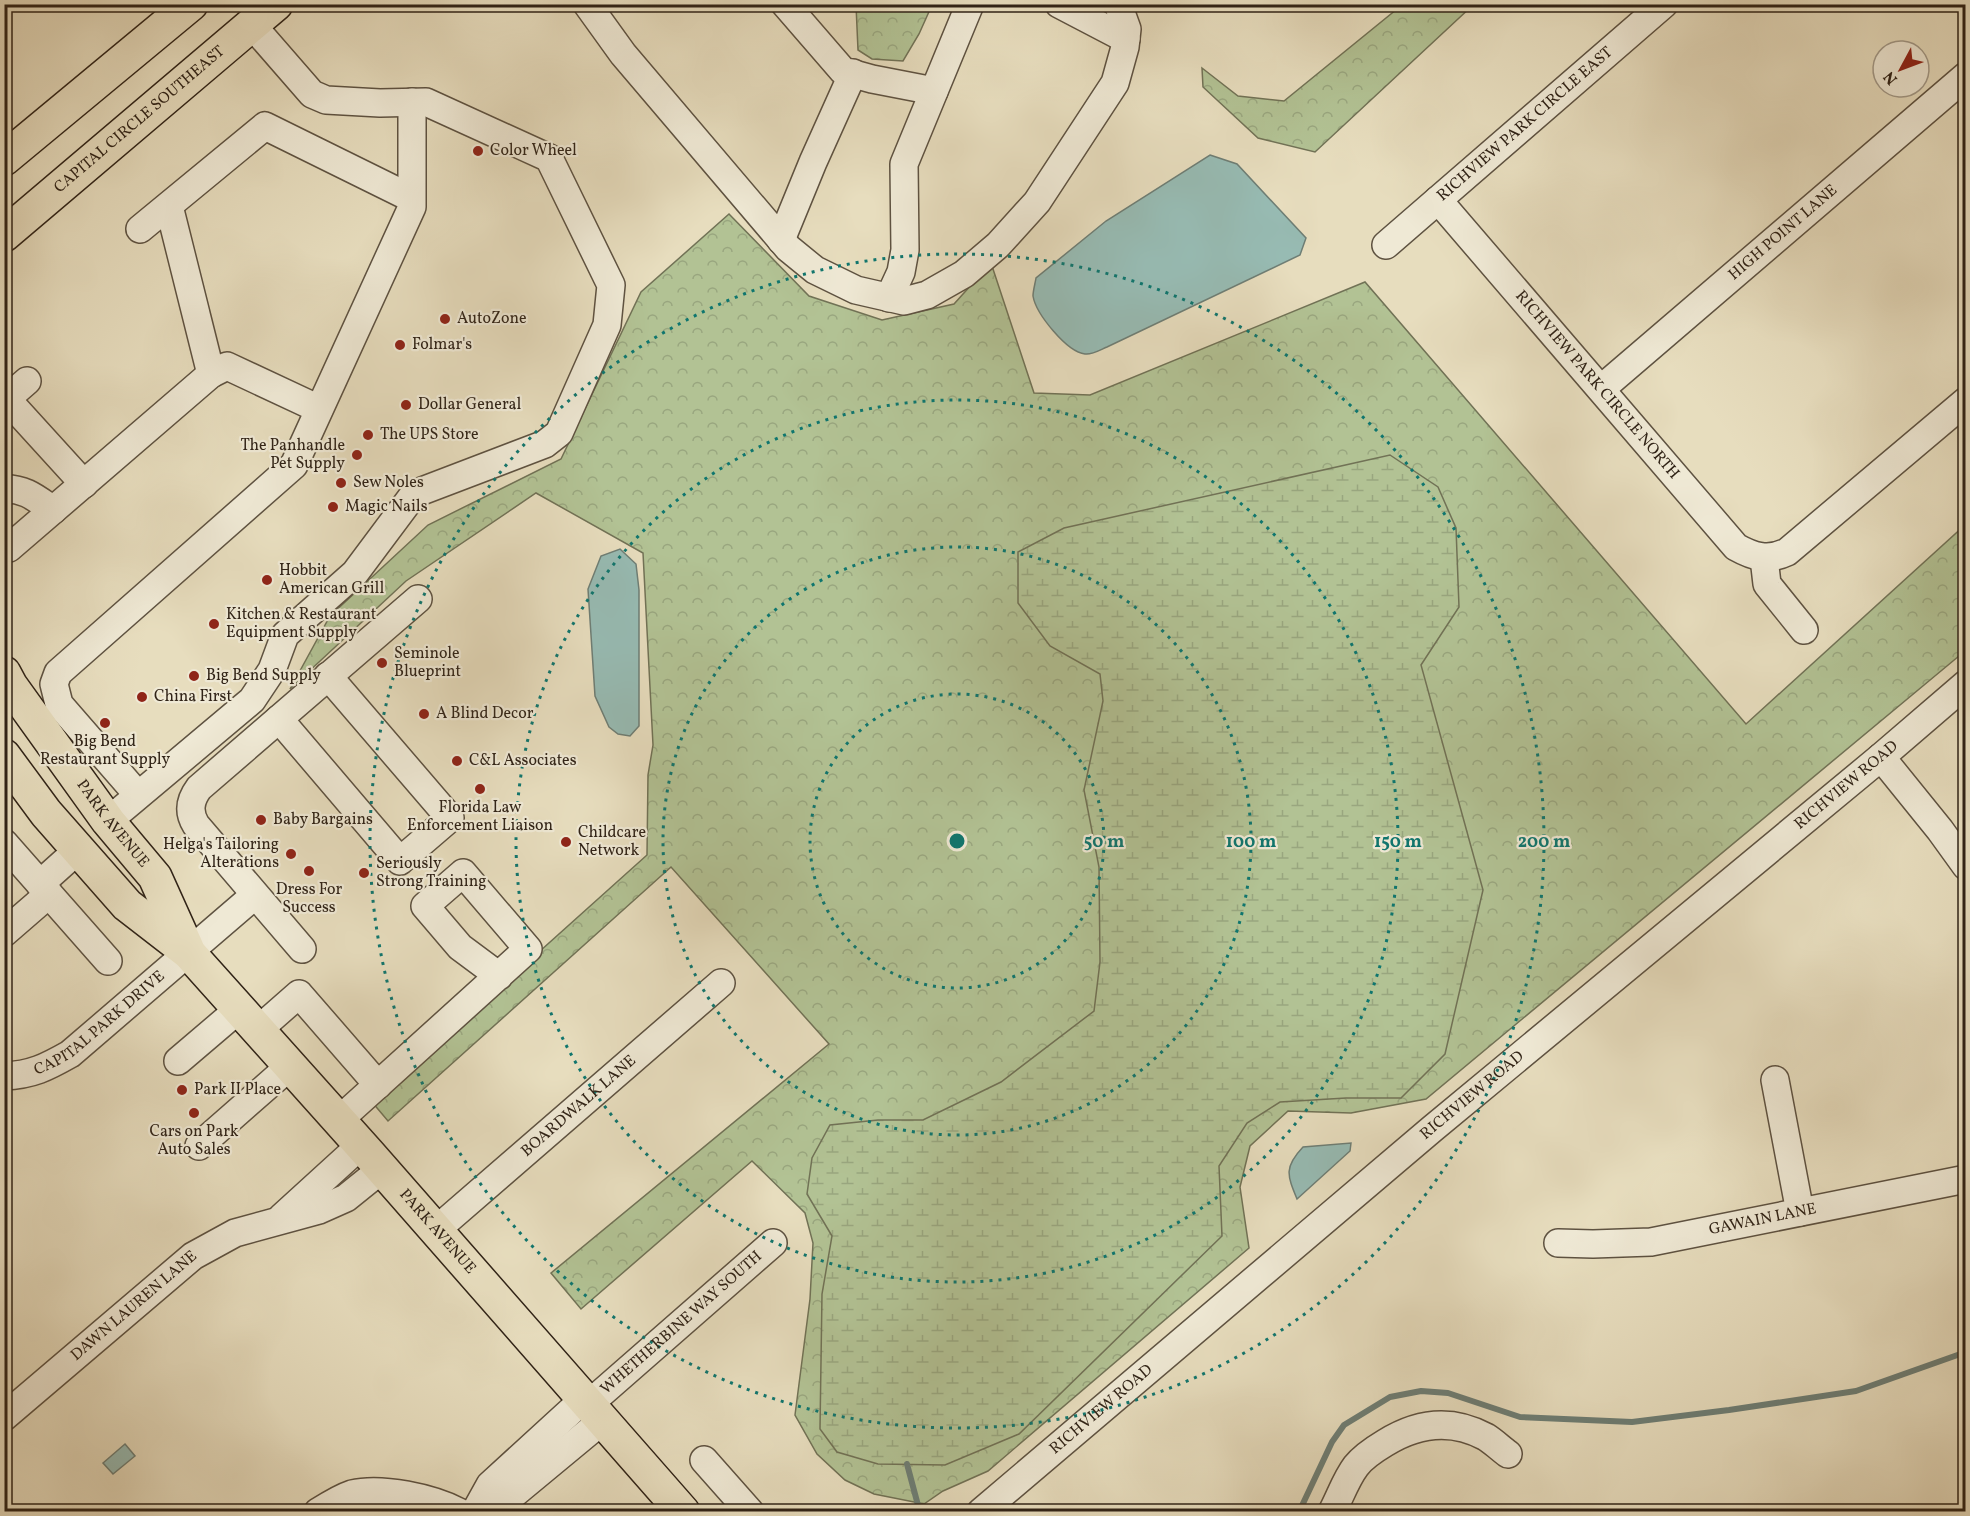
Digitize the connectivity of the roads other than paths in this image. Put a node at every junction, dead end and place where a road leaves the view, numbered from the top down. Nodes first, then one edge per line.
1 (191, 4) edge
2 (587, 4) edge
3 (970, 4) edge
4 (1059, 4) edge
5 (1119, 4) edge
6 (1664, 4) edge
7 (790, 6) edge
8 (255, 11) edge
9 (1126, 39) junction
10 (848, 72) junction
11 (1965, 76) edge
12 (934, 91) junction
13 (412, 102) junction
14 (4, 159) edge
15 (411, 198) junction
16 (1438, 200) junction
17 (169, 206) junction
18 (140, 229) dead end
19 (4, 235) edge
20 (781, 240) junction
21 (1386, 245) dead end
22 (889, 298) junction
23 (211, 374) junction
24 (27, 381) dead end
25 (1601, 389) junction
26 (5, 398) edge
27 (1965, 401) edge
28 (319, 409) junction
29 (84, 484) junction
30 (4, 489) edge
31 (53, 510) junction
32 (9, 548) dead end
33 (1764, 558) junction
34 (418, 599) dead end
35 (1804, 630) dead end
36 (4, 673) edge
37 (328, 676) junction
38 (1965, 684) edge
39 (279, 719) junction
40 (4, 756) edge
41 (1881, 757) junction
42 (138, 795) junction
43 (108, 821) junction
44 (4, 843) edge
45 (88, 860) junction
46 (1965, 866) edge
47 (45, 889) junction
48 (255, 894) junction
49 (4, 933) edge
50 (302, 949) dead end
51 (189, 953) junction
52 (108, 961) dead end
53 (499, 976) dead end
54 (721, 983) dead end
55 (248, 1019) junction
56 (178, 1061) dead end
57 (290, 1066) junction
58 (4, 1076) edge
59 (1775, 1080) dead end
60 (378, 1085) junction
61 (339, 1120) junction
62 (361, 1145) junction
63 (199, 1146) dead end
64 (382, 1169) junction
65 (1965, 1179) edge
66 (1800, 1212) junction
67 (279, 1220) junction
68 (436, 1230) junction
69 (773, 1243) dead end
70 (1558, 1243) dead end
71 (592, 1408) junction
72 (4, 1417) edge
73 (1508, 1454) dead end
74 (704, 1460) dead end
75 (742, 1509) edge
76 (318, 1512) edge
77 (459, 1512) edge
78 (475, 1512) edge
79 (483, 1512) edge
80 (683, 1512) edge
81 (981, 1512) edge
82 (1332, 1512) edge

1 - 14 main road
2 - 20 street
3 - 12 street
4 - 9 street
5 - 9 street
6 - 16 street, RICHVIEW PARK CIRCLE EAST
7 - 10 street
8 - 13 street
8 - 19 main road, CAPITAL CIRCLE SOUTHEAST
9 - 22 street
10 - 12 street
10 - 20 street
11 - 25 street, HIGH POINT LANE
12 - 22 street
13 - 15 street
13 - 42 street
15 - 17 street
15 - 28 street
16 - 21 street, RICHVIEW PARK CIRCLE EAST
16 - 25 street, RICHVIEW PARK CIRCLE NORTH
17 - 18 street
17 - 23 street
20 - 22 street
23 - 28 street
23 - 29 street
24 - 26 street
25 - 33 street, RICHVIEW PARK CIRCLE NORTH
26 - 29 street
27 - 33 street
28 - 42 street
29 - 31 street
30 - 31 street
31 - 32 street
33 - 35 street
34 - 37 street
36 - 43 main road, PARK AVENUE
37 - 39 street
37 - 39 street
38 - 41 street, RICHVIEW ROAD
39 - 48 street
40 - 45 main road, PARK AVENUE
41 - 46 street
41 - 81 street, RICHVIEW ROAD
42 - 43 street
43 - 45 main road
43 - 51 main road, PARK AVENUE
44 - 47 street
45 - 47 street
45 - 51 main road, PARK AVENUE
47 - 49 street
47 - 52 street
48 - 50 street
48 - 51 street, CAPITAL PARK DRIVE
51 - 55 main road, PARK AVENUE
51 - 58 street, CAPITAL PARK DRIVE
53 - 60 street
54 - 68 street, BOARDWALK LANE
55 - 56 street
55 - 57 main road, PARK AVENUE
55 - 60 street
57 - 61 main road, PARK AVENUE
57 - 63 street
59 - 66 street
60 - 61 street
61 - 62 main road, PARK AVENUE
62 - 64 main road, PARK AVENUE
62 - 67 street, DAWN LAUREN LANE
64 - 67 street, DAWN LAUREN LANE
64 - 68 main road, PARK AVENUE
65 - 66 street, GAWAIN LANE
66 - 70 street, GAWAIN LANE
67 - 72 street, DAWN LAUREN LANE
68 - 71 main road, PARK AVENUE
69 - 71 street, WHETHERBINE WAY SOUTH
71 - 78 street
71 - 79 street
71 - 80 main road, PARK AVENUE
73 - 82 street
74 - 75 street
76 - 77 street

